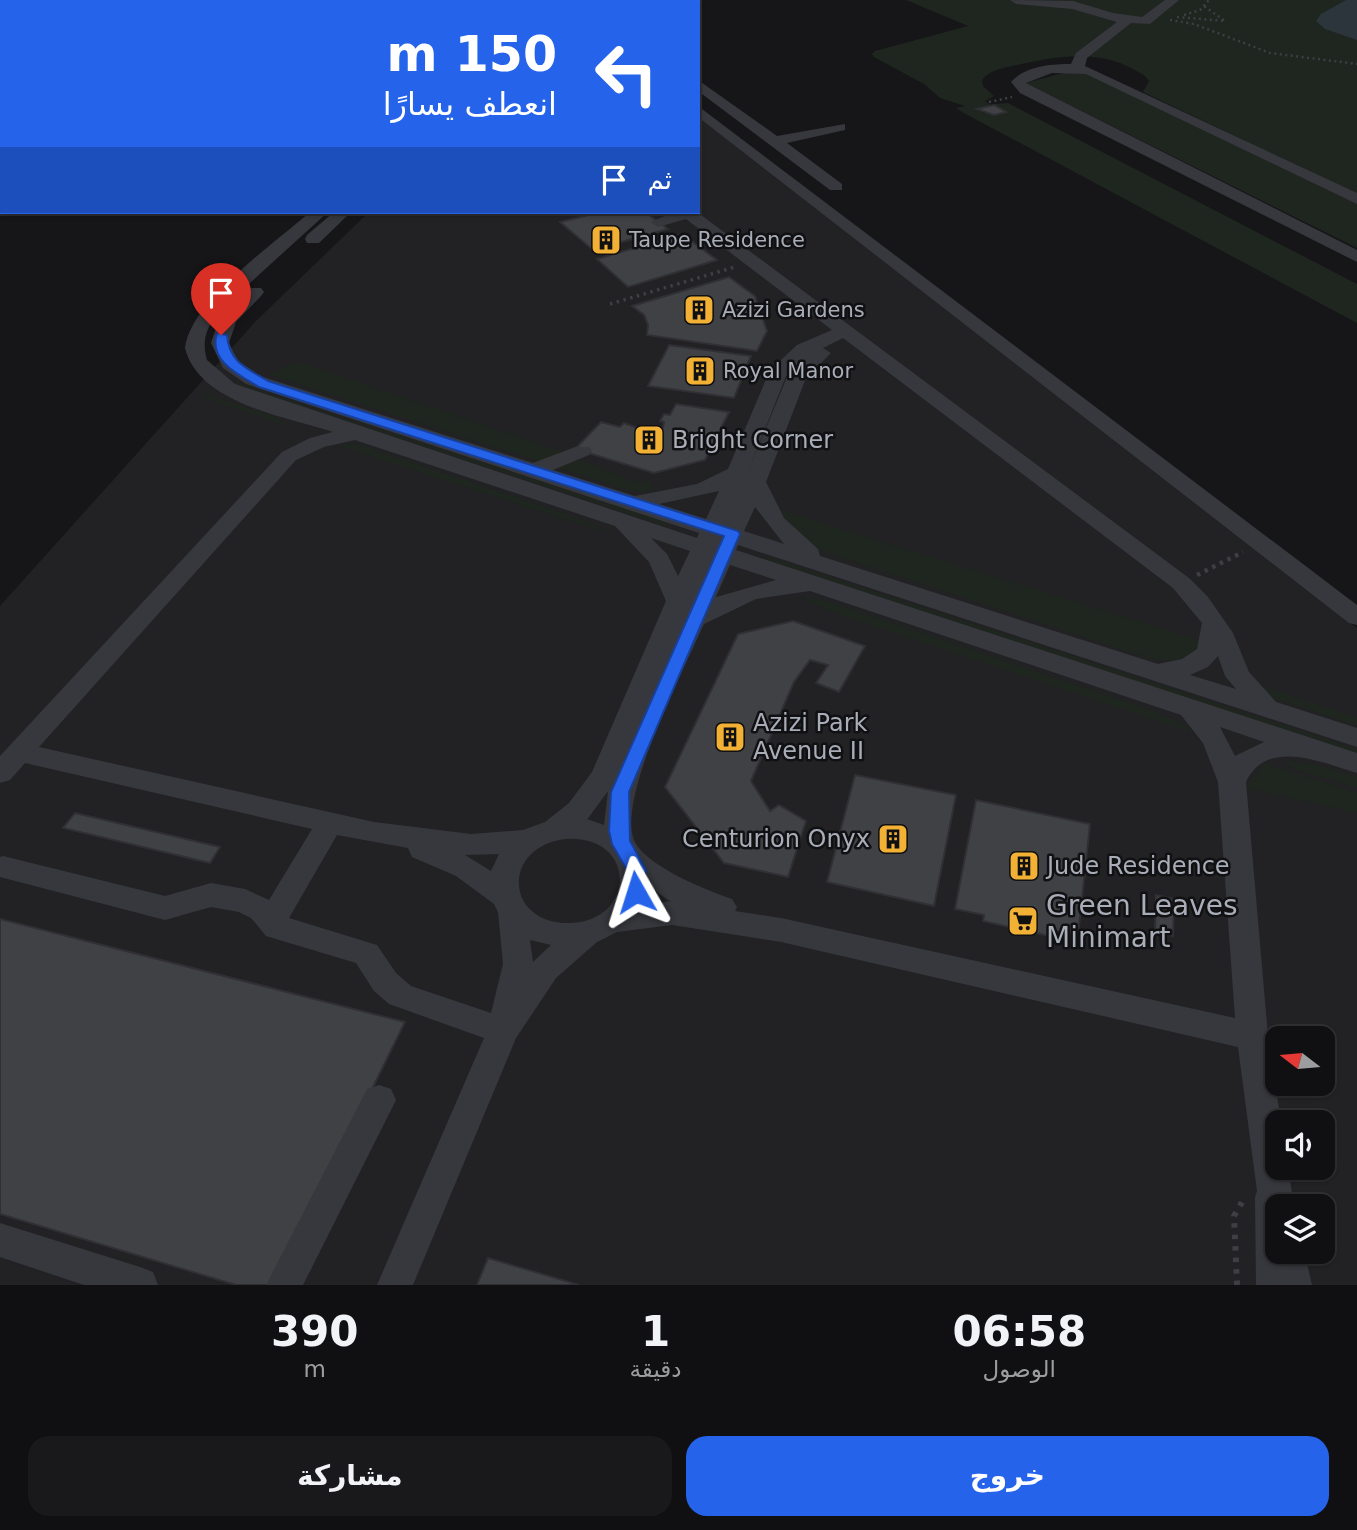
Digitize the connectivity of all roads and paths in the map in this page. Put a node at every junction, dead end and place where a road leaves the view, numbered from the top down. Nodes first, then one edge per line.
1 (1016, 0) edge
2 (1173, 0) edge
3 (1209, 0) edge
4 (1204, 6) junction
5 (1177, 17) junction
6 (1170, 19) junction
7 (1127, 20) junction
8 (1145, 21) junction
9 (1357, 64) edge
10 (1077, 68) junction
11 (700, 85) edge
12 (700, 112) edge
13 (840, 127) dead end
14 (776, 141) junction
15 (836, 187) dead end
16 (1357, 199) edge
17 (318, 214) edge
18 (341, 214) edge
19 (681, 214) edge
20 (690, 214) edge
21 (658, 222) dead end
22 (1357, 257) edge
23 (752, 262) junction
24 (610, 304) dead end
25 (850, 335) junction
26 (230, 364) junction
27 (203, 371) junction
28 (300, 414) junction
29 (362, 434) junction
30 (582, 451) dead end
31 (289, 456) junction
32 (535, 470) junction
33 (747, 477) junction
34 (624, 509) junction
35 (718, 541) junction
36 (1261, 543) junction
37 (824, 576) junction
38 (1181, 583) junction
39 (687, 609) junction
40 (1357, 617) edge
41 (1214, 623) junction
42 (1157, 673) junction
43 (1190, 708) junction
44 (1268, 709) junction
45 (1357, 738) edge
46 (1307, 747) junction
47 (19, 752) junction
48 (1357, 763) edge
49 (0, 773) edge
50 (1232, 782) junction
51 (330, 823) junction
52 (554, 830) junction
53 (374, 833) junction
54 (528, 841) junction
55 (627, 852) junction
56 (3, 867) dead end
57 (508, 904) junction
58 (614, 920) junction
59 (271, 922) junction
60 (781, 930) junction
61 (586, 933) junction
62 (503, 1031) junction
63 (1252, 1036) junction
64 (379, 1100) dead end
65 (1274, 1194) edge
66 (1265, 1199) edge
67 (0, 1240) edge
68 (1274, 1264) edge
69 (1289, 1264) edge
70 (140, 1285) edge
71 (284, 1285) edge
72 (395, 1285) edge
73 (1237, 1285) edge
74 (1274, 1285) edge
75 (1294, 1285) edge

1 - 7 street
2 - 8 street
3 - 4 path
4 - 5 path
4 - 5 path
5 - 6 path
6 - 8 path
6 - 9 path
7 - 8 street
7 - 10 street
10 - 16 street
10 - 22 street
11 - 14 street
12 - 36 street
13 - 14 street
14 - 15 street
17 - 27 street
18 - 26 street
19 - 21 street
20 - 23 street
23 - 24 path
23 - 25 street
25 - 33 street
25 - 38 street
26 - 27 street
26 - 32 street
27 - 28 street
28 - 29 street
28 - 31 street
29 - 31 street
29 - 34 street
30 - 32 street
31 - 47 street
32 - 34 street
33 - 34 street
33 - 35 street
33 - 37 street
34 - 35 street
34 - 39 street
35 - 37 street
35 - 39 street
36 - 38 path
36 - 40 street
37 - 39 street
37 - 42 street
37 - 43 street
38 - 41 street
39 - 52 street
39 - 55 street
41 - 42 street
41 - 44 street
42 - 44 street
43 - 46 street
43 - 50 street
44 - 45 street
46 - 48 street
46 - 50 street
47 - 49 street
47 - 51 street
50 - 63 street
51 - 53 street
51 - 59 street
52 - 54 street
52 - 55 street
53 - 54 street
53 - 57 street
54 - 57 street
55 - 58 street
55 - 60 street
56 - 59 street
57 - 61 street
57 - 62 street
58 - 60 street
58 - 61 street
59 - 62 street
60 - 63 street
61 - 62 street
62 - 72 street
63 - 65 street
64 - 71 street
66 - 73 path
67 - 70 street
68 - 74 street
69 - 75 street

